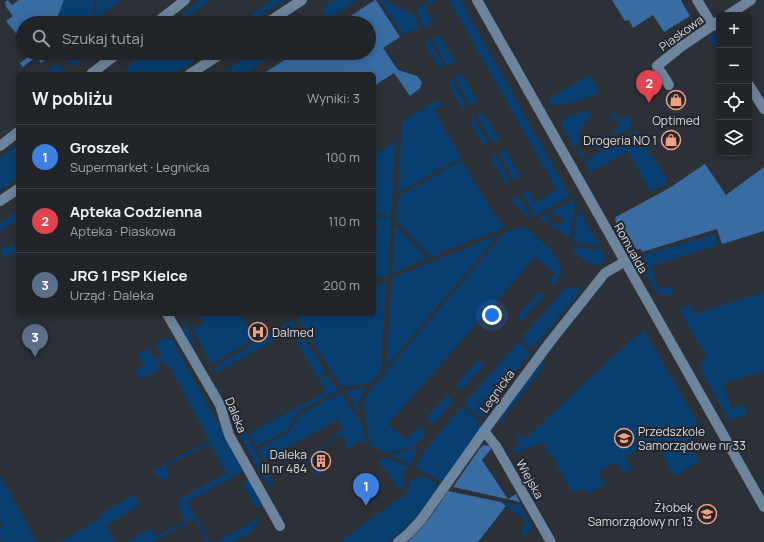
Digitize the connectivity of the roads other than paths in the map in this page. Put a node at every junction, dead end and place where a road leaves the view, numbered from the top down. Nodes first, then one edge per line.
1 (185, 0) edge
2 (302, 0) edge
3 (477, 0) edge
4 (697, 0) edge
5 (750, 0) edge
6 (732, 12) edge
7 (165, 16) edge
8 (278, 16) edge
9 (716, 24) edge
10 (109, 60) edge
11 (211, 60) edge
12 (94, 72) edge
13 (193, 72) edge
14 (669, 85) dead end
15 (752, 90) edge
16 (764, 109) edge
17 (16, 134) edge
18 (0, 146) edge
19 (16, 190) edge
20 (0, 201) edge
21 (624, 262) junction
22 (168, 316) edge
23 (484, 431) junction
24 (764, 508) edge
25 (280, 526) dead end
26 (398, 542) edge
27 (551, 542) edge

1 - 7 street
2 - 8 street
3 - 21 street, Romualda
4 - 9 street
5 - 6 street
9 - 14 street, Piaskowa
10 - 12 street
11 - 13 street
15 - 16 street
17 - 18 street
19 - 20 street
21 - 23 street, Legnicka
21 - 24 street, Romualda
22 - 25 street, Daleka
23 - 26 street, Legnicka
23 - 27 street, Wiejska

